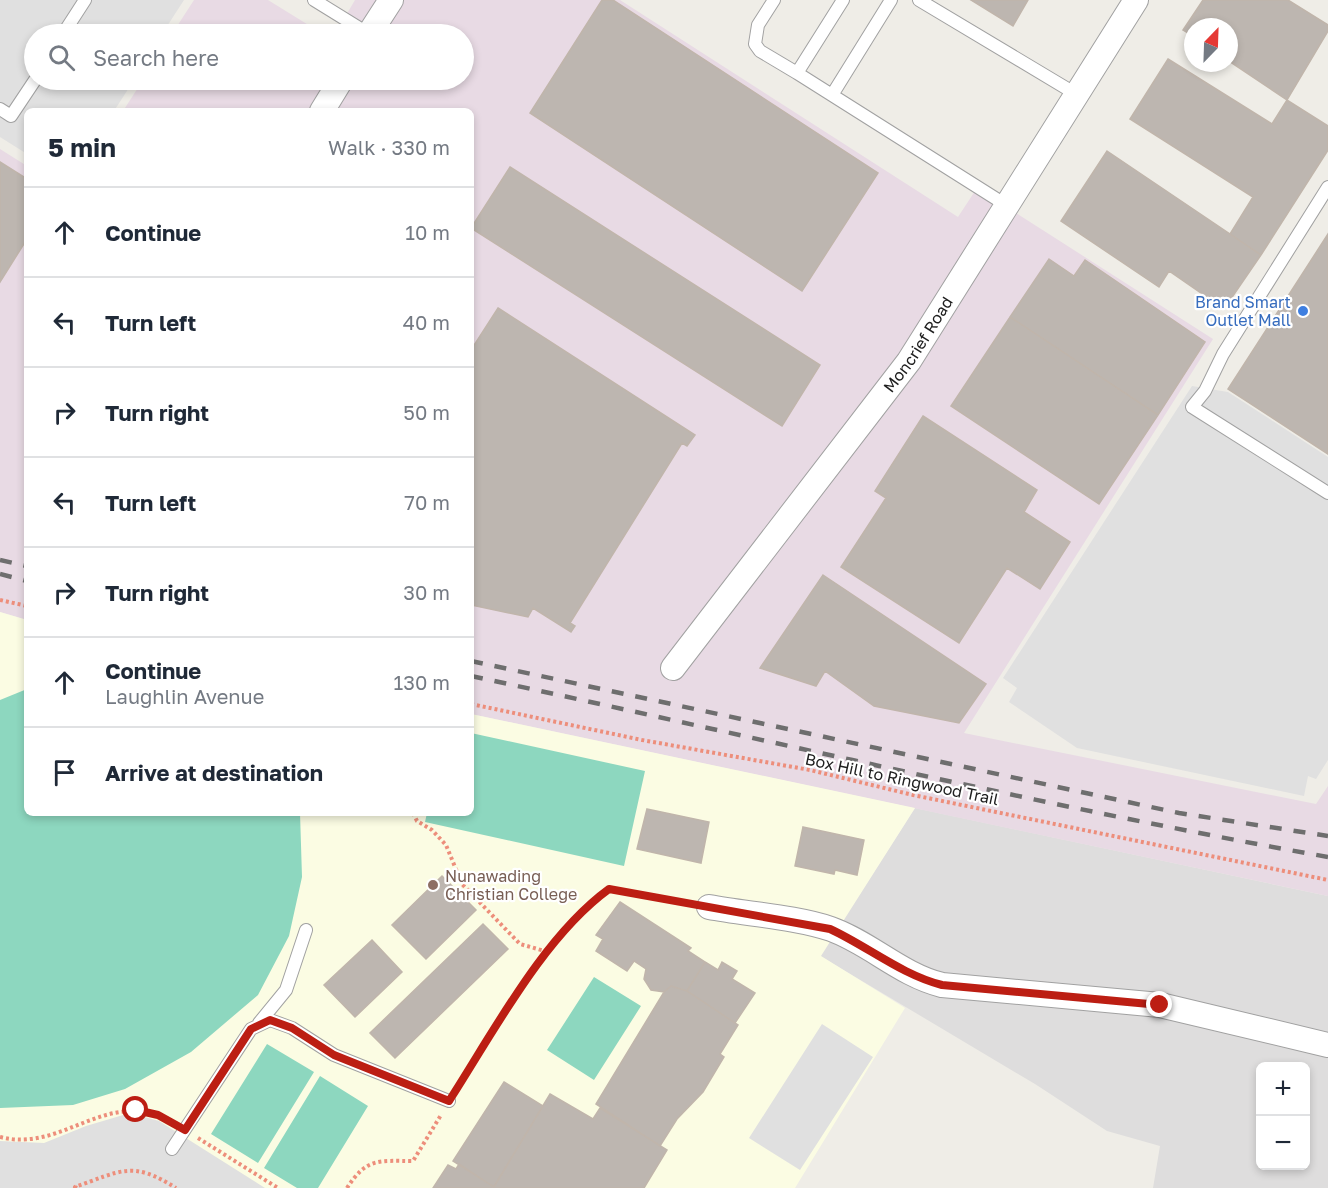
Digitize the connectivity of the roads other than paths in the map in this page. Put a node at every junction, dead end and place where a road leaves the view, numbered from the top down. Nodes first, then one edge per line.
1 (85, 0) edge
2 (314, 0) edge
3 (391, 0) edge
4 (774, 0) edge
5 (843, 0) edge
6 (891, 0) edge
7 (919, 0) edge
8 (1136, 0) edge
9 (69, 24) edge
10 (353, 24) edge
11 (375, 24) edge
12 (797, 74) junction
13 (28, 90) edge
14 (335, 90) edge
15 (1076, 94) junction
16 (832, 95) junction
17 (324, 108) edge
18 (0, 109) edge
19 (1328, 187) edge
20 (1006, 205) junction
21 (1328, 493) edge
22 (673, 668) dead end
23 (709, 908) road end
24 (306, 930) dead end
25 (258, 1024) junction
26 (1328, 1045) edge
27 (449, 1101) road end
28 (172, 1149) dead end

1 - 9 lane
2 - 10 lane
3 - 11 street
4 - 12 lane
5 - 12 lane
6 - 16 lane
7 - 15 lane
8 - 15 street, Moncrief Road
12 - 16 lane
13 - 18 lane
14 - 17 street
15 - 20 street, Moncrief Road
16 - 20 lane
19 - 21 lane
20 - 22 street, Moncrief Road
23 - 26 street
24 - 25 lane
25 - 27 lane
25 - 28 lane

